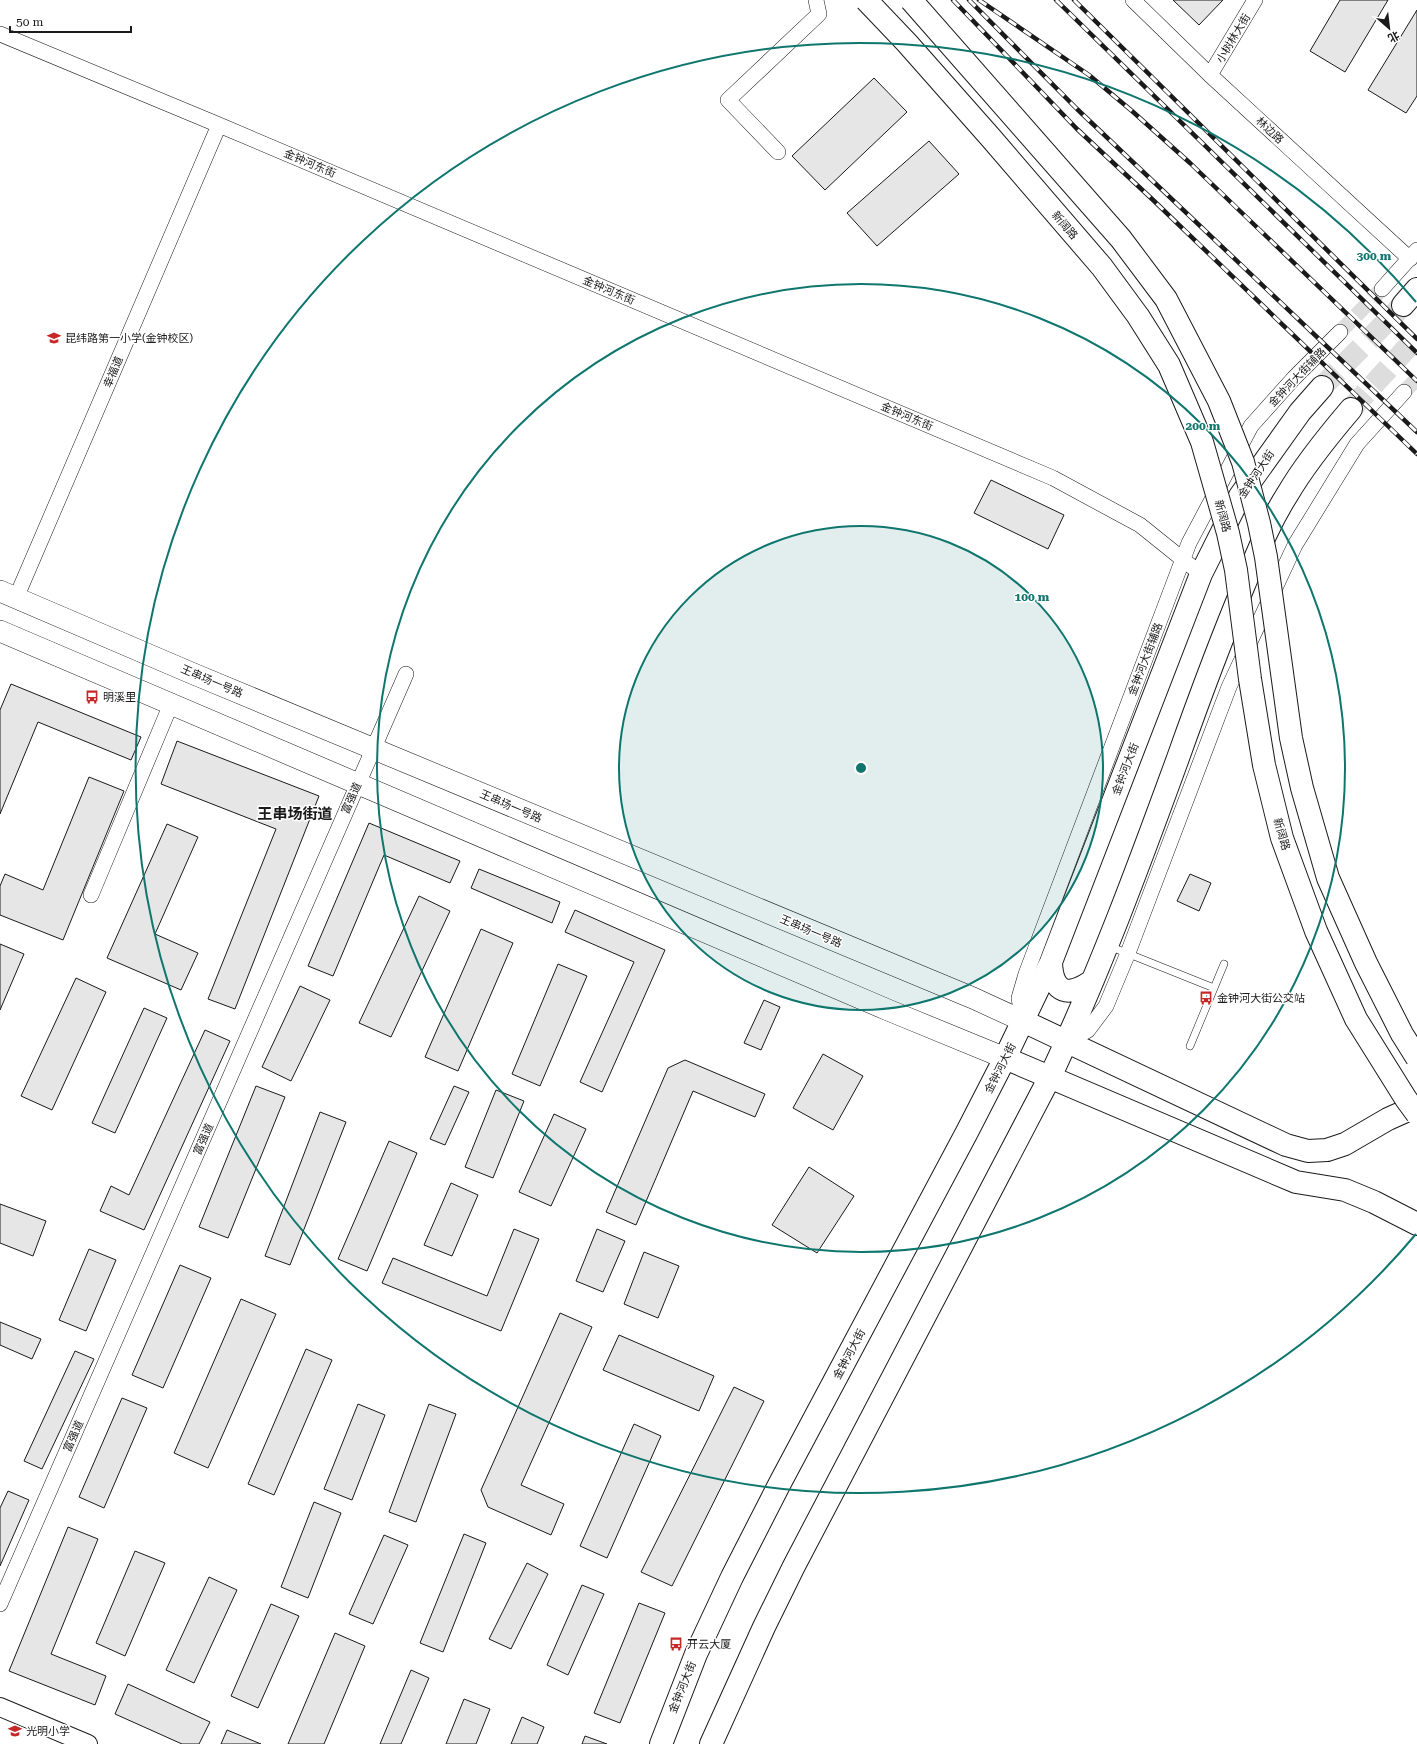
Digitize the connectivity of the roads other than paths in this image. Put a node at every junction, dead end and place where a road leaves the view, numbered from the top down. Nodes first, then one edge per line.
1 (816, 0) edge
2 (866, 0) edge
3 (911, 0) edge
4 (1133, 0) edge
5 (1255, 0) edge
6 (0, 34) edge
7 (1210, 75) junction
8 (220, 125) junction
9 (778, 152) dead end
10 (1414, 254) edge
11 (1382, 289) tunnel mouth
12 (1340, 332) tunnel mouth
13 (1322, 387) tunnel mouth
14 (1404, 392) tunnel mouth
15 (1351, 409) tunnel mouth
16 (1182, 560) junction
17 (1201, 574) junction
18 (8, 594) edge
19 (1, 633) edge
20 (406, 674) dead end
21 (171, 704) junction
22 (373, 748) junction
23 (357, 783) junction
24 (91, 895) dead end
25 (1107, 945) junction
26 (1128, 953) junction
27 (1050, 962) junction
28 (1224, 964) dead end
29 (1093, 980) junction
30 (1214, 988) junction
31 (1023, 1022) junction
32 (1066, 1043) junction
33 (1190, 1046) dead end
34 (1005, 1058) junction
35 (1417, 1058) edge
36 (1050, 1077) junction
37 (1417, 1106) edge
38 (1417, 1114) edge
39 (1417, 1224) edge
40 (0, 1604) edge
41 (0, 1707) edge
42 (88, 1744) edge
43 (661, 1744) edge
44 (711, 1744) edge

1 - 9 street
2 - 38 main road, 新阔路, bridge
3 - 35 main road, bridge
4 - 7 street, 林边路
5 - 7 street, 小树林大街
6 - 8 street, 金钟河东街
7 - 10 street, 林边路
8 - 16 street, 金钟河东街
8 - 18 street, 幸福道
10 - 11 street
12 - 16 street, 金钟河大街辅路
13 - 17 main road, 金钟河大街
14 - 26 street
15 - 25 main road
16 - 17 street, 金钟河东街
16 - 31 street, 金钟河大街辅路
17 - 27 main road, 金钟河大街
18 - 22 main road, 王串场一号路
19 - 21 main road
20 - 22 street, 富强道
21 - 23 main road
21 - 24 street
22 - 23 street, 富强道
22 - 31 main road, 王串场一号路
23 - 34 main road
23 - 40 street, 富强道
25 - 26 lane
25 - 29 main road
26 - 30 lane
26 - 32 street
27 - 29 main road
27 - 31 main road, 金钟河大街
28 - 30 lane
29 - 32 main road
30 - 33 lane
31 - 32 main road
31 - 34 main road, 金钟河大街
32 - 36 main road
32 - 37 main road
34 - 36 main road
34 - 43 main road, 金钟河大街
36 - 39 main road
36 - 44 main road
41 - 42 street

